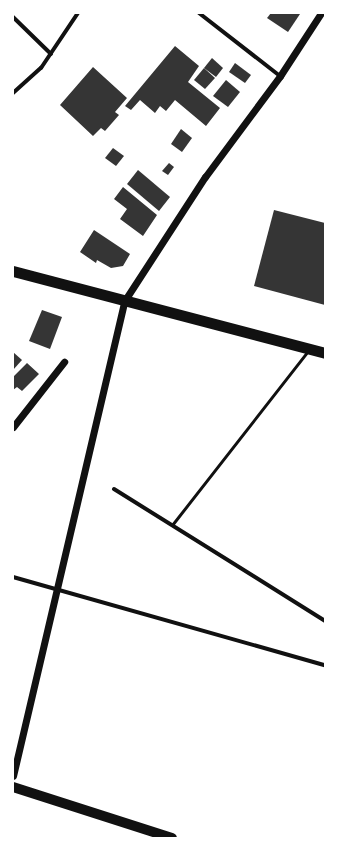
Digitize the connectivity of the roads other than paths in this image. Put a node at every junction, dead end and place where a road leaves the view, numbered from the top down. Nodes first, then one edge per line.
1 (78, 13) edge
2 (199, 13) edge
3 (321, 13) edge
4 (13, 17) edge
5 (51, 54) junction
6 (280, 76) junction
7 (13, 93) edge
8 (13, 271) edge
9 (125, 300) junction
10 (310, 349) junction
11 (325, 353) edge
12 (64, 362) dead end
13 (14, 426) edge
14 (114, 488) dead end
15 (172, 525) junction
16 (13, 577) edge
17 (57, 591) junction
18 (325, 621) edge
19 (325, 665) edge
20 (13, 776) edge
21 (13, 787) edge
22 (172, 838) edge

1 - 5 street
2 - 6 street
3 - 6 street
4 - 5 street
5 - 7 street
6 - 9 street
8 - 9 highway
9 - 10 highway
9 - 17 street
10 - 11 highway
10 - 15 lane
12 - 13 street
14 - 15 street
15 - 18 street
16 - 17 street
17 - 19 street
17 - 20 street
21 - 22 main road

